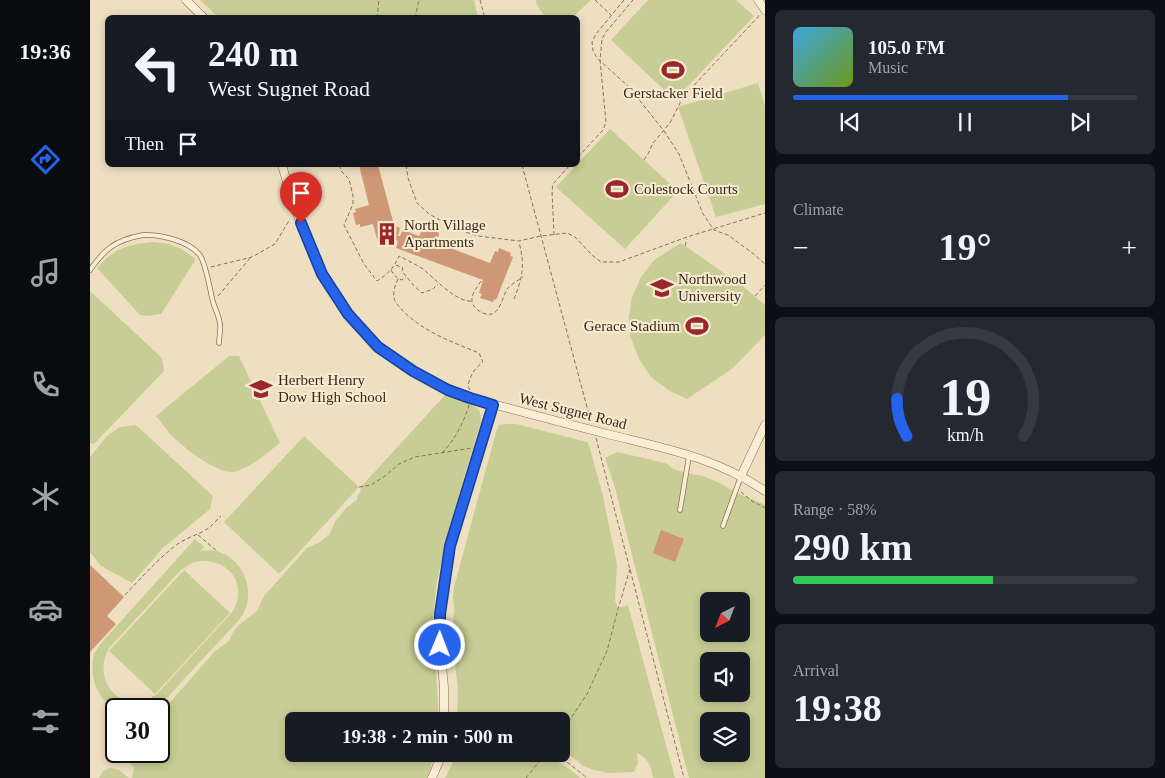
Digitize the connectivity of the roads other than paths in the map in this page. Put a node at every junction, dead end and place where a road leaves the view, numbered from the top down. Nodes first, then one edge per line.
1 (186, 0) edge
2 (759, 0) edge
3 (764, 9) edge
4 (201, 15) edge
5 (283, 167) edge
6 (90, 270) edge
7 (219, 343) dead end
8 (493, 405) junction
9 (765, 424) edge
10 (690, 454) junction
11 (741, 476) junction
12 (765, 491) edge
13 (680, 510) dead end
14 (723, 526) dead end
15 (444, 712) edge
16 (439, 762) edge
17 (432, 778) edge

1 - 4 street
2 - 3 street
5 - 8 street, West Sugnet Road
6 - 7 lane
8 - 10 street, West Sugnet Road
8 - 15 street
9 - 11 street
10 - 11 street, West Sugnet Road
10 - 13 lane
11 - 12 street, West Sugnet Road
11 - 14 lane
16 - 17 street

